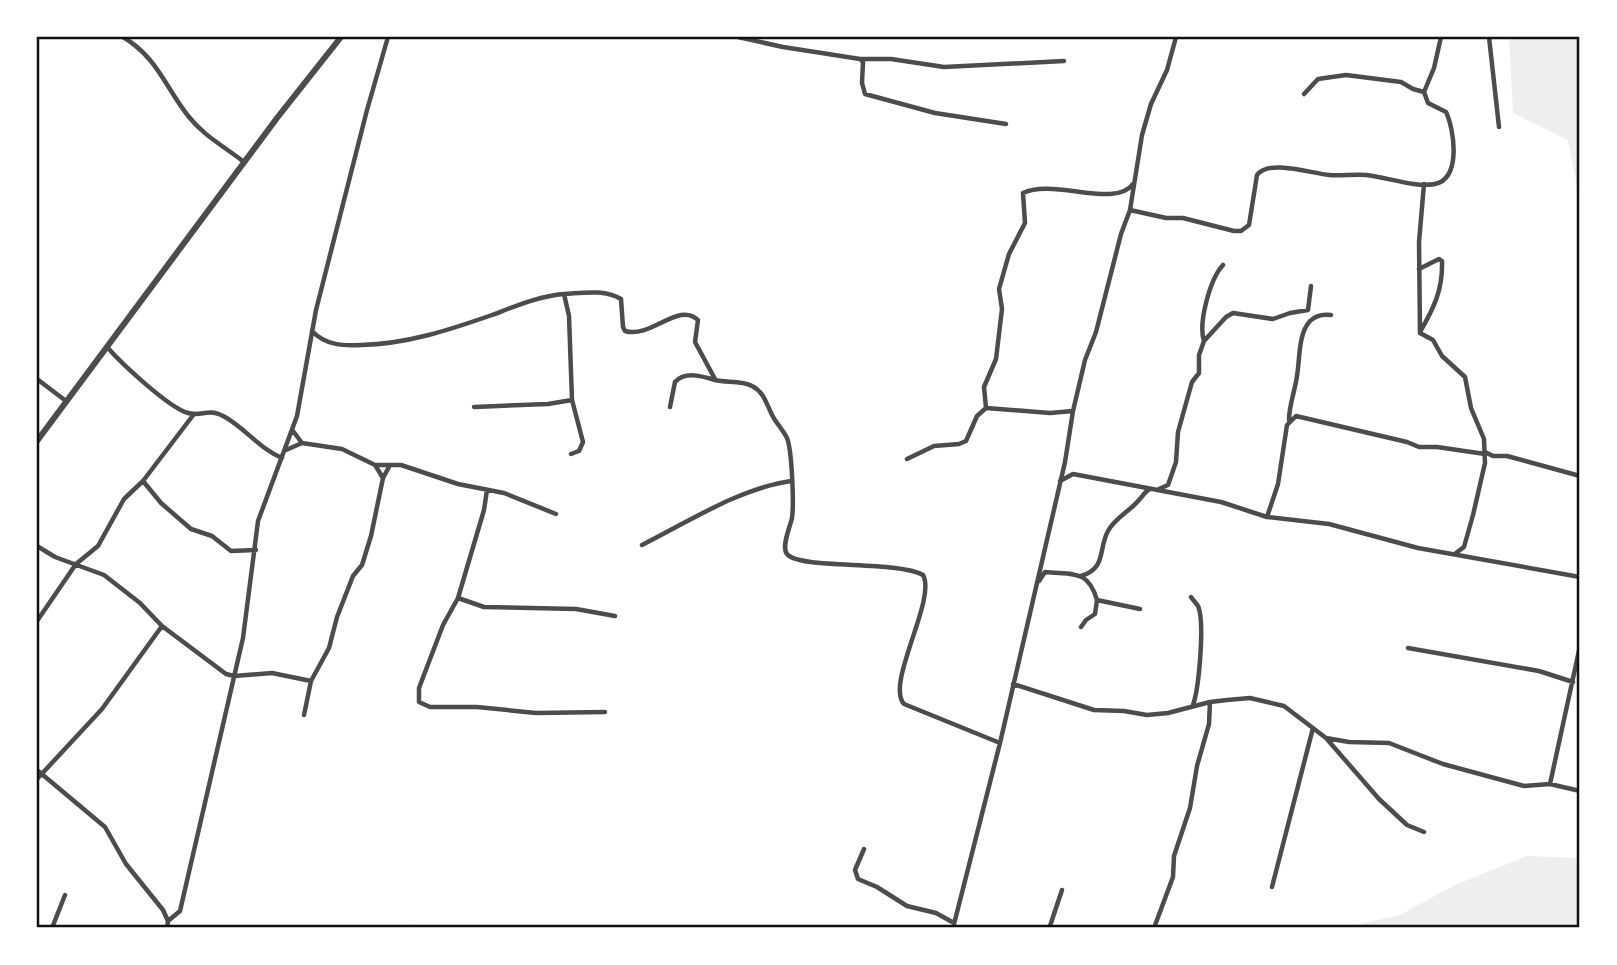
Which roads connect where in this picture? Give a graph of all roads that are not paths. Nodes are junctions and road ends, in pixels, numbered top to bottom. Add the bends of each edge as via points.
1 (122, 37) edge
2 (341, 37) edge
3 (388, 37) edge
4 (738, 37) edge
5 (1176, 37) edge
6 (1433, 37) edge
7 (1441, 37) edge
8 (1489, 37) edge
9 (1439, 45) junction
10 (860, 59) junction
11 (1064, 61) dead end
12 (1424, 92) junction
13 (1304, 94) dead end
14 (1006, 124) dead end
15 (1499, 127) dead end
16 (245, 163) junction
17 (1134, 183) junction
18 (1424, 184) junction
19 (1130, 210) junction
20 (1223, 265) dead end
21 (1419, 269) junction
22 (1311, 286) dead end
23 (564, 294) junction
24 (1308, 310) junction
25 (1331, 315) dead end
26 (1308, 323) junction
27 (311, 331) junction
28 (1420, 332) junction
29 (320, 340) junction
30 (1204, 341) junction
31 (308, 345) junction
32 (107, 347) junction
33 (37, 379) edge
34 (715, 380) junction
35 (572, 400) junction
36 (67, 402) junction
37 (474, 407) dead end
38 (670, 407) dead end
39 (986, 408) junction
40 (1073, 411) junction
41 (194, 414) junction
42 (1289, 421) junction
43 (293, 431) junction
44 (37, 440) edge
45 (302, 443) junction
46 (286, 450) junction
47 (1485, 453) junction
48 (572, 454) dead end
49 (1493, 456) junction
50 (282, 458) junction
51 (907, 458) dead end
52 (1065, 462) junction
53 (1485, 463) junction
54 (374, 465) junction
55 (390, 465) junction
56 (1073, 474) junction
57 (1580, 476) edge
58 (383, 478) junction
59 (143, 481) junction
60 (791, 481) junction
61 (1060, 481) junction
62 (1148, 489) junction
63 (487, 490) junction
64 (556, 514) dead end
65 (1267, 517) junction
66 (642, 545) dead end
67 (37, 546) edge
68 (256, 550) junction
69 (1456, 553) junction
70 (76, 564) junction
71 (1081, 576) junction
72 (1580, 577) edge
73 (1035, 592) junction
74 (1191, 597) dead end
75 (458, 598) junction
76 (1097, 600) junction
77 (1140, 610) dead end
78 (615, 616) dead end
79 (37, 621) edge
80 (162, 626) junction
81 (1081, 627) dead end
82 (1580, 646) edge
83 (1408, 648) dead end
84 (234, 676) junction
85 (311, 681) junction
86 (1573, 682) junction
87 (1013, 684) junction
88 (1210, 702) junction
89 (1193, 706) junction
90 (605, 712) dead end
91 (304, 715) dead end
92 (1313, 728) junction
93 (1326, 738) junction
94 (1000, 743) junction
95 (39, 772) edge
96 (37, 779) edge
97 (1550, 784) junction
98 (1580, 791) edge
99 (1424, 832) dead end
100 (864, 849) dead end
101 (1272, 887) dead end
102 (1062, 890) dead end
103 (65, 895) dead end
104 (163, 910) junction
105 (180, 911) junction
106 (168, 922) junction
107 (954, 926) edge
108 (52, 928) edge
109 (167, 928) edge
110 (1047, 928) edge
111 (1154, 928) edge

1 - 16 street via 149,57 202,131
2 - 16 street
3 - 27 street
4 - 10 street
5 - 17 street via 1142,135
6 - 9 street
7 - 9 street
8 - 15 street
9 - 12 street
10 - 11 street via 944,67
10 - 14 street via 866,94 935,113
12 - 13 street via 1401,82 1346,75 1318,79
12 - 18 street via 1429,103 1446,112 1454,153 1444,180
16 - 32 street
17 - 19 street
17 - 39 street via 1124,192 1059,188 1023,193 1025,223 1009,254 999,289 1002,309 996,359 984,387
18 - 19 street via 1270,167 1257,175 1249,225 1241,231
18 - 21 street
19 - 40 street
20 - 30 street via 1204,312
21 - 28 street
21 - 28 street via 1442,261 1440,291
22 - 24 street
23 - 29 street via 410,340 349,346
23 - 34 street via 591,292 621,299 625,331 630,333 653,328 676,315 694,316 698,320 695,342
23 - 35 street
24 - 26 street
24 - 30 street via 1273,319 1233,313
25 - 26 street via 1320,315
26 - 42 street
27 - 29 street
27 - 31 street
28 - 47 street via 1433,340 1442,356 1465,377
29 - 31 street
30 - 62 street via 1199,373 1192,382 1178,432 1173,475 1161,489
31 - 43 street
32 - 36 street
32 - 41 street via 179,409
33 - 36 street
34 - 38 street via 688,375 678,378
34 - 60 street via 749,384 763,395 787,437
35 - 37 street
35 - 48 street via 583,442
36 - 44 street
39 - 40 street
39 - 51 street via 977,416 966,441 933,446
40 - 52 street
41 - 50 street via 216,412
41 - 59 street
42 - 47 street via 1301,416 1419,447
42 - 65 street
43 - 45 street
43 - 46 street
45 - 46 street
45 - 54 street via 342,449
46 - 50 street
47 - 49 street
47 - 53 street
49 - 53 street
49 - 57 street
50 - 68 street via 258,521
52 - 56 street
52 - 61 street
53 - 69 street via 1466,541
54 - 55 street
54 - 58 street
55 - 58 street
55 - 63 street
56 - 61 street
56 - 62 street
58 - 85 street via 362,565 353,576 329,648
59 - 68 street via 191,529 212,536 231,551
59 - 70 street via 124,499 98,546
60 - 66 street via 771,483 740,496
60 - 94 street via 786,554 822,563 917,571 926,580 898,687 900,699
61 - 73 street
62 - 65 street via 1221,502
62 - 71 street via 1107,532 1099,564
63 - 64 street
63 - 75 street
65 - 69 street via 1329,524 1418,548
67 - 70 street
68 - 84 street
69 - 72 street
70 - 79 street
70 - 80 street via 104,575
71 - 73 street via 1045,572
71 - 76 street via 1093,585
73 - 87 street
74 - 89 street via 1201,620 1200,677
75 - 78 street via 484,607 576,609
75 - 90 street via 428,663 419,702 430,707 536,713
76 - 77 street
76 - 81 street via 1095,614
80 - 84 street via 220,671
80 - 95 street via 102,709
82 - 86 street
83 - 86 street via 1539,671
84 - 85 street via 272,673
84 - 105 street
85 - 91 street
86 - 97 street
87 - 89 street via 1094,709 1147,715
87 - 94 street
88 - 89 street
88 - 92 street via 1250,698 1271,702
88 - 111 street via 1209,724 1174,856 1173,877
92 - 93 street
92 - 101 street
93 - 97 street via 1389,743 1443,764 1524,786
93 - 99 street via 1388,808 1406,825
94 - 107 street
95 - 96 street
95 - 104 street via 105,827 126,864
97 - 98 street
100 - 107 street via 855,870 858,879 907,906 936,913
102 - 110 street
103 - 108 street
104 - 105 street
104 - 106 street
105 - 106 street
106 - 109 street

